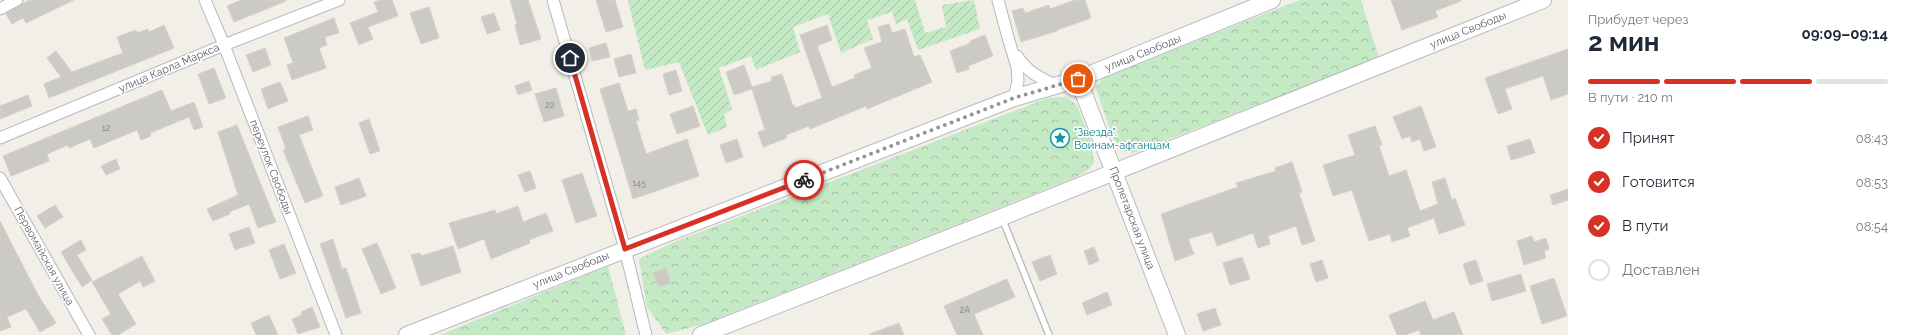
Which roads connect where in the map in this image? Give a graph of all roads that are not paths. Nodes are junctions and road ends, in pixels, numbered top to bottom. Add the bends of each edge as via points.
1 (17, 0) edge
2 (205, 0) edge
3 (340, 0) edge
4 (553, 0) edge
5 (998, 0) edge
6 (1272, 0) edge
7 (1543, 0) edge
8 (0, 10) edge
9 (1008, 41) junction
10 (224, 45) junction
11 (1078, 79) junction
12 (1057, 86) junction
13 (1014, 98) junction
14 (0, 138) edge
15 (1113, 172) junction
16 (0, 178) edge
17 (1002, 217) junction
18 (625, 249) junction
19 (89, 335) edge
20 (336, 335) edge
21 (408, 335) edge
22 (646, 335) edge
23 (701, 335) edge
24 (1049, 335) edge
25 (1177, 335) edge

1 - 8 street
2 - 10 street, переулок Свободы
3 - 10 street, улица Карла Маркса
4 - 18 street
5 - 9 street
6 - 11 main road, улица Свободы
7 - 15 main road, улица Свободы
9 - 12 street via 1023,66 1034,75
9 - 13 street via 1017,67 1018,81
10 - 14 street, улица Карла Маркса
10 - 20 street, переулок Свободы
11 - 12 main road, улица Свободы
11 - 15 main road, Пролетарская улица
12 - 13 main road, улица Свободы
13 - 18 main road, улица Свободы
15 - 17 main road, улица Свободы
15 - 25 main road, Пролетарская улица
16 - 19 street, Первомайская улица
17 - 23 main road, улица Свободы
17 - 24 lane
18 - 21 main road, улица Свободы
18 - 22 street

